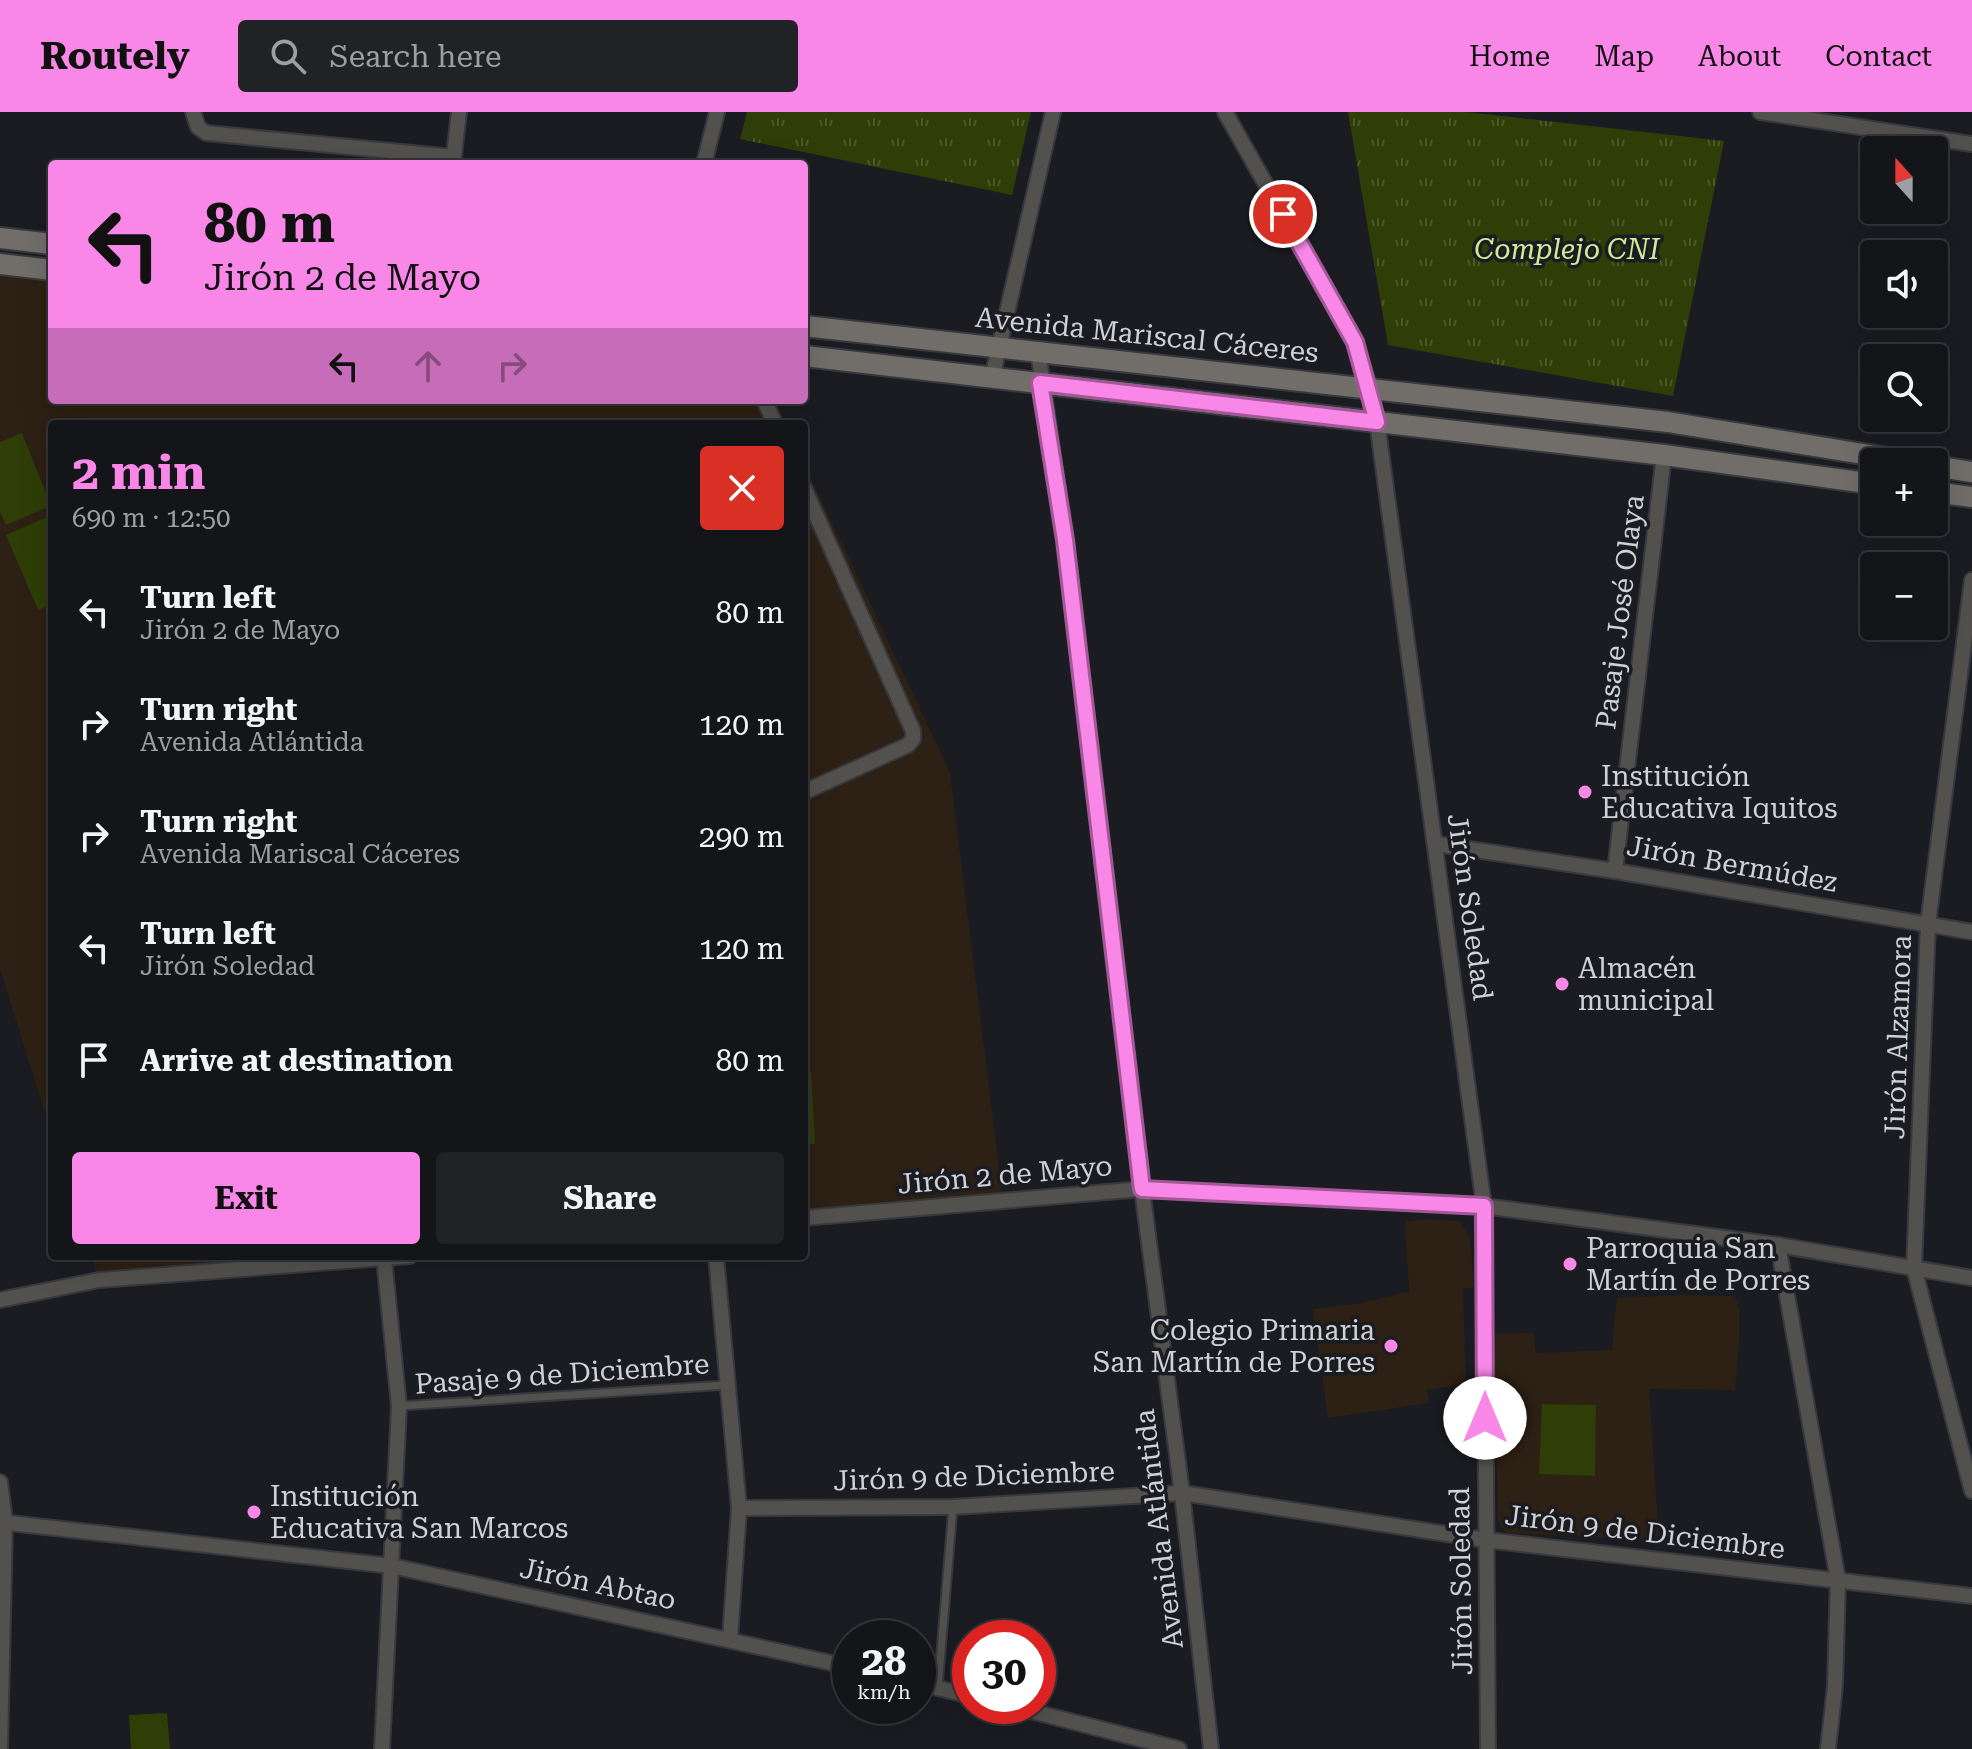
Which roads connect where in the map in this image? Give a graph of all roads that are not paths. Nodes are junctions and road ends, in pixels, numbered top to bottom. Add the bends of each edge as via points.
1 (193, 112) edge
2 (459, 112) edge
3 (717, 112) edge
4 (1053, 112) edge
5 (1225, 112) edge
6 (1760, 112) edge
7 (1972, 144) edge
8 (444, 160) edge
9 (453, 160) edge
10 (705, 160) edge
11 (0, 238) edge
12 (48, 244) edge
13 (0, 264) edge
14 (48, 270) edge
15 (808, 326) edge
16 (997, 347) junction
17 (1038, 351) junction
18 (808, 356) edge
19 (992, 378) junction
20 (1040, 383) junction
21 (1368, 388) junction
22 (1377, 422) junction
23 (1860, 453) edge
24 (1664, 455) junction
25 (1948, 468) edge
26 (1972, 472) edge
27 (1860, 482) edge
28 (1948, 494) edge
29 (808, 497) edge
30 (1972, 497) edge
31 (1972, 580) edge
32 (808, 790) edge
33 (1436, 844) junction
34 (1615, 871) junction
35 (1928, 924) junction
36 (1972, 932) edge
37 (1142, 1189) junction
38 (1484, 1206) junction
39 (808, 1218) edge
40 (1778, 1245) junction
41 (370, 1260) edge
42 (384, 1260) edge
43 (716, 1260) edge
44 (1914, 1268) junction
45 (1972, 1278) edge
46 (0, 1300) edge
47 (727, 1385) junction
48 (399, 1406) junction
49 (0, 1482) edge
50 (1972, 1491) edge
51 (1182, 1493) junction
52 (953, 1507) junction
53 (739, 1508) junction
54 (2, 1522) edge
55 (1486, 1540) junction
56 (392, 1566) junction
57 (1838, 1580) junction
58 (1972, 1596) edge
59 (730, 1639) junction
60 (832, 1663) edge
61 (938, 1687) joint
62 (952, 1691) edge
63 (1056, 1718) edge
64 (0, 1749) edge
65 (382, 1749) edge
66 (1179, 1749) edge
67 (1211, 1749) edge
68 (1488, 1749) edge
69 (1828, 1749) edge

1 - 8 street via 206,133
2 - 9 street
3 - 10 street
4 - 16 street
5 - 21 street, Jirón Soledad via 1355,342
6 - 7 street
11 - 12 main road
13 - 14 main road
15 - 16 main road, Avenida Mariscal Cáceres
16 - 17 main road, Avenida Mariscal Cáceres
16 - 19 street
17 - 20 street, Avenida Atlántida
17 - 21 main road, Avenida Mariscal Cáceres
18 - 19 main road, Avenida Mariscal Cáceres
19 - 20 main road, Avenida Mariscal Cáceres
20 - 22 main road, Avenida Mariscal Cáceres
20 - 37 street, Avenida Atlántida via 1065,540
21 - 22 street, Jirón Soledad
21 - 23 main road, Avenida Mariscal Cáceres via 1668,422
22 - 24 main road, Avenida Mariscal Cáceres
22 - 33 street, Jirón Soledad
24 - 27 main road, Avenida Mariscal Cáceres
24 - 34 street, Pasaje José Olaya
25 - 26 main road
28 - 30 main road
29 - 32 street via 913,731 908,745
31 - 35 street, Jirón Alzamora
33 - 34 street, Jirón Bermúdez
33 - 38 street, Jirón Soledad
34 - 35 street, Jirón Bermúdez
35 - 36 street, Jirón Bermúdez
35 - 44 street, Jirón Alzamora
37 - 38 street, Jirón 2 de Mayo
37 - 39 street, Jirón 2 de Mayo
37 - 51 street, Avenida Atlántida
38 - 40 street, Jirón 2 de Mayo
38 - 55 street, Jirón Soledad
40 - 44 street, Jirón 2 de Mayo
40 - 57 street
41 - 46 street via 99,1280
42 - 48 street
43 - 47 street
44 - 45 street, Jirón 2 de Mayo
44 - 50 street, Jirón Alzamora
47 - 48 lane, Pasaje 9 de Diciembre
47 - 53 street
48 - 56 street
49 - 54 street
51 - 52 street, Jirón 9 de Diciembre
51 - 55 street, Jirón 9 de Diciembre
51 - 67 street, Avenida Atlántida
52 - 53 street, Jirón 9 de Diciembre
52 - 61 lane
53 - 59 street
54 - 56 street, Jirón Abtao
54 - 64 street
55 - 57 street, Jirón 9 de Diciembre
55 - 68 street, Jirón Soledad
56 - 59 street, Jirón Abtao
56 - 65 street
57 - 58 street, Jirón 9 de Diciembre
57 - 69 street
59 - 60 street, Jirón Abtao
61 - 62 street
63 - 66 street

